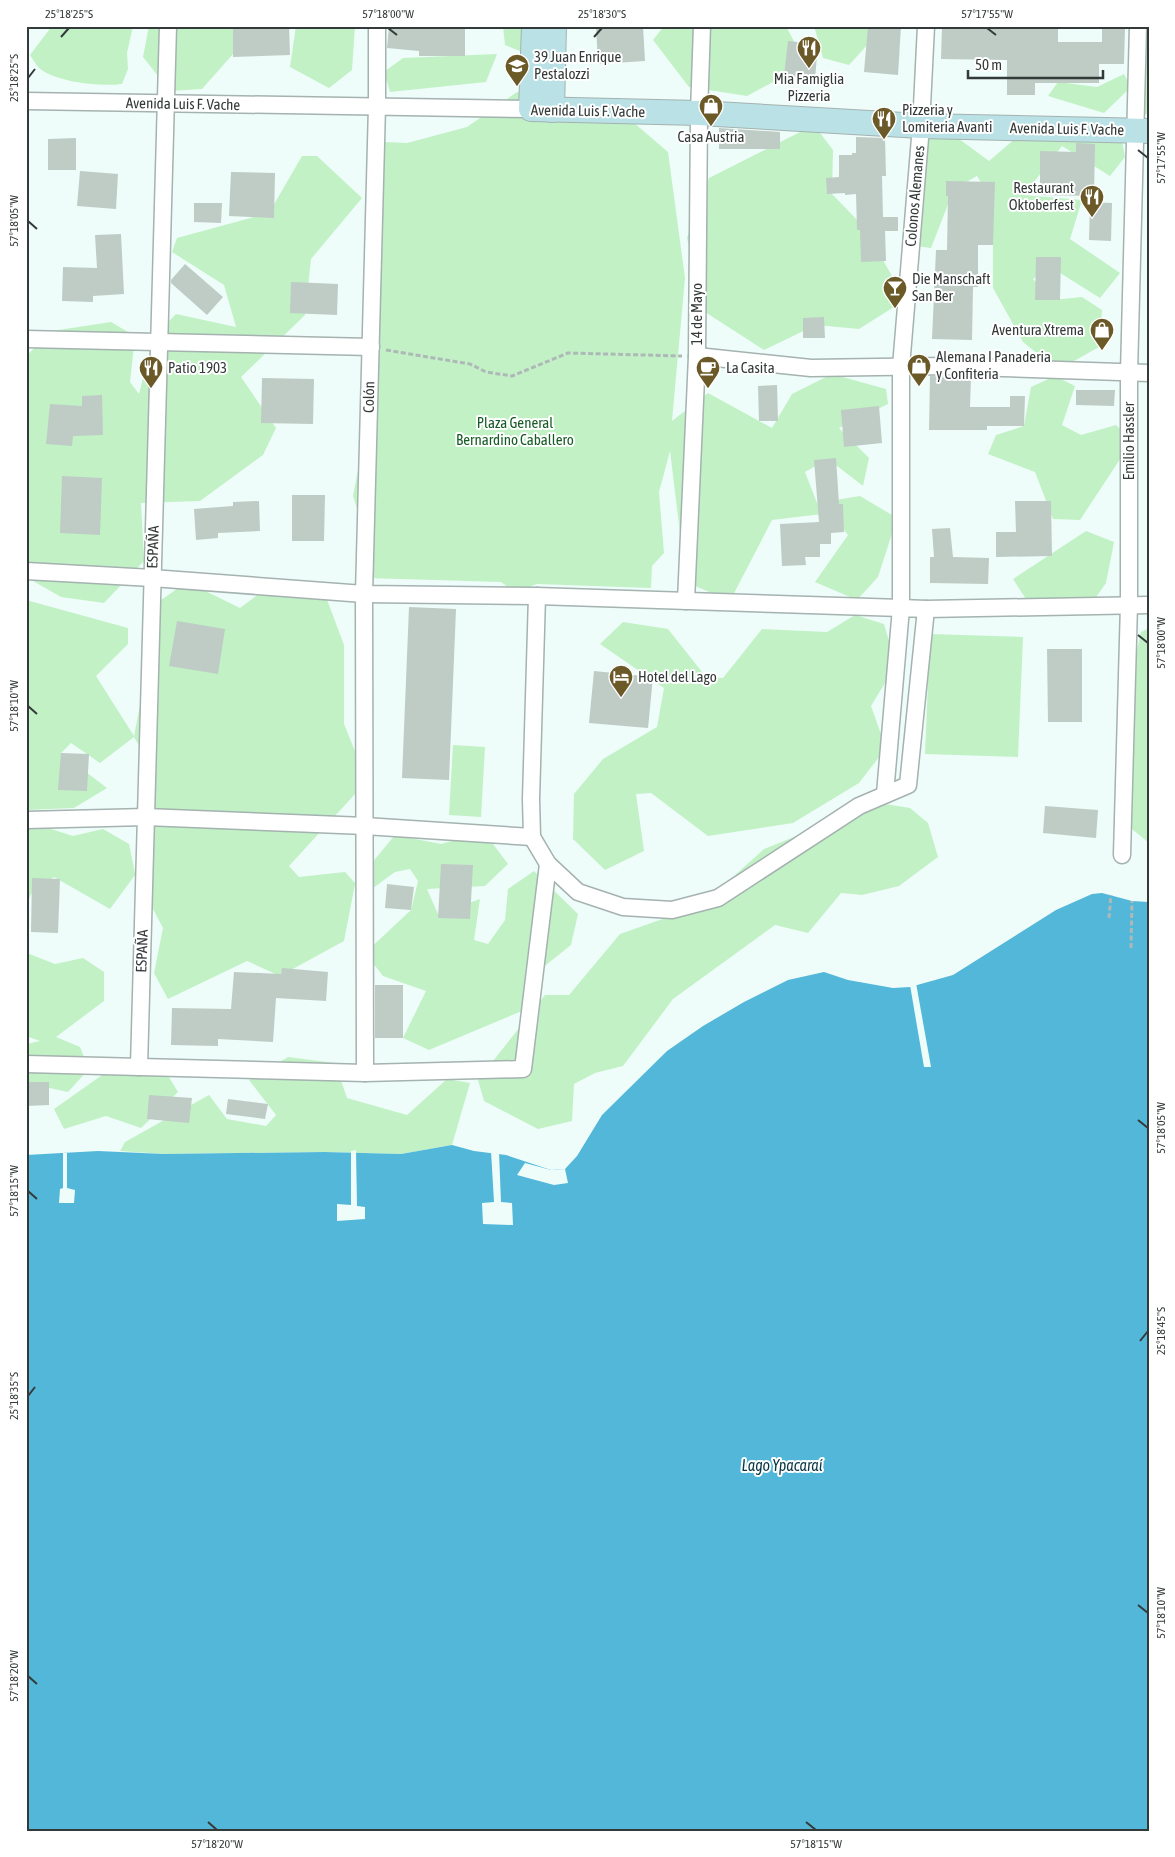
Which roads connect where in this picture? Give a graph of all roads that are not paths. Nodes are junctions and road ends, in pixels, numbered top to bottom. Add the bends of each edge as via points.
1 (168, 26) edge
2 (377, 26) edge
3 (534, 26) edge
4 (554, 26) edge
5 (702, 26) edge
6 (926, 26) edge
7 (1138, 26) edge
8 (26, 101) edge
9 (165, 104) junction
10 (377, 106) junction
11 (541, 110) junction
12 (699, 113) junction
13 (921, 126) junction
14 (1143, 130) edge
15 (26, 339) edge
16 (159, 342) junction
17 (371, 347) junction
18 (697, 356) junction
19 (901, 366) junction
20 (1129, 373) junction
21 (1149, 373) edge
22 (26, 571) edge
23 (152, 578) junction
24 (364, 594) junction
25 (537, 596) junction
26 (686, 602) junction
27 (1129, 604) junction
28 (1149, 605) edge
29 (902, 608) junction
30 (926, 609) junction
31 (884, 794) junction
32 (146, 817) junction
33 (26, 820) edge
34 (365, 826) junction
35 (532, 837) junction
36 (1122, 855) dead end
37 (548, 864) junction
38 (26, 1064) edge
39 (139, 1067) junction
40 (365, 1073) junction

1 - 9 street, ESPAÑA
2 - 10 street, Colón
3 - 11 street
4 - 11 street
5 - 12 street, 14 de Mayo
6 - 13 street, Colonos Alemanes
7 - 14 street, Emilio Hassler
8 - 9 street, Avenida Luis F. Vache
9 - 10 street, Avenida Luis F. Vache
9 - 16 street, ESPAÑA
10 - 11 street, Avenida Luis F. Vache
10 - 17 street, Colón
11 - 12 street, Avenida Luis F. Vache
12 - 13 street, Avenida Luis F. Vache
12 - 18 street, 14 de Mayo
13 - 14 street, Avenida Luis F. Vache
13 - 19 street, Colonos Alemanes
14 - 20 street, Emilio Hassler
15 - 16 street
16 - 17 street
16 - 23 street, ESPAÑA
17 - 24 street, Colón
18 - 19 street via 811,368
18 - 26 street, 14 de Mayo
19 - 20 street
19 - 29 street, Colonos Alemanes
20 - 21 street
20 - 27 street, Emilio Hassler
22 - 23 street
23 - 24 street
23 - 32 street, ESPAÑA
24 - 25 street
24 - 34 street, Colón
25 - 26 street
25 - 35 street
26 - 29 street
27 - 28 street
27 - 30 street
27 - 36 street, Emilio Hassler
29 - 30 street
29 - 31 street, Colonos Alemanes
30 - 31 street via 908,785
31 - 37 street via 859,806 718,898 672,910 623,907 578,892
32 - 33 street
32 - 34 street
32 - 39 street, ESPAÑA
34 - 35 street
34 - 40 street, Colón
35 - 37 street
37 - 40 street via 523,1069
38 - 39 street
39 - 40 street

